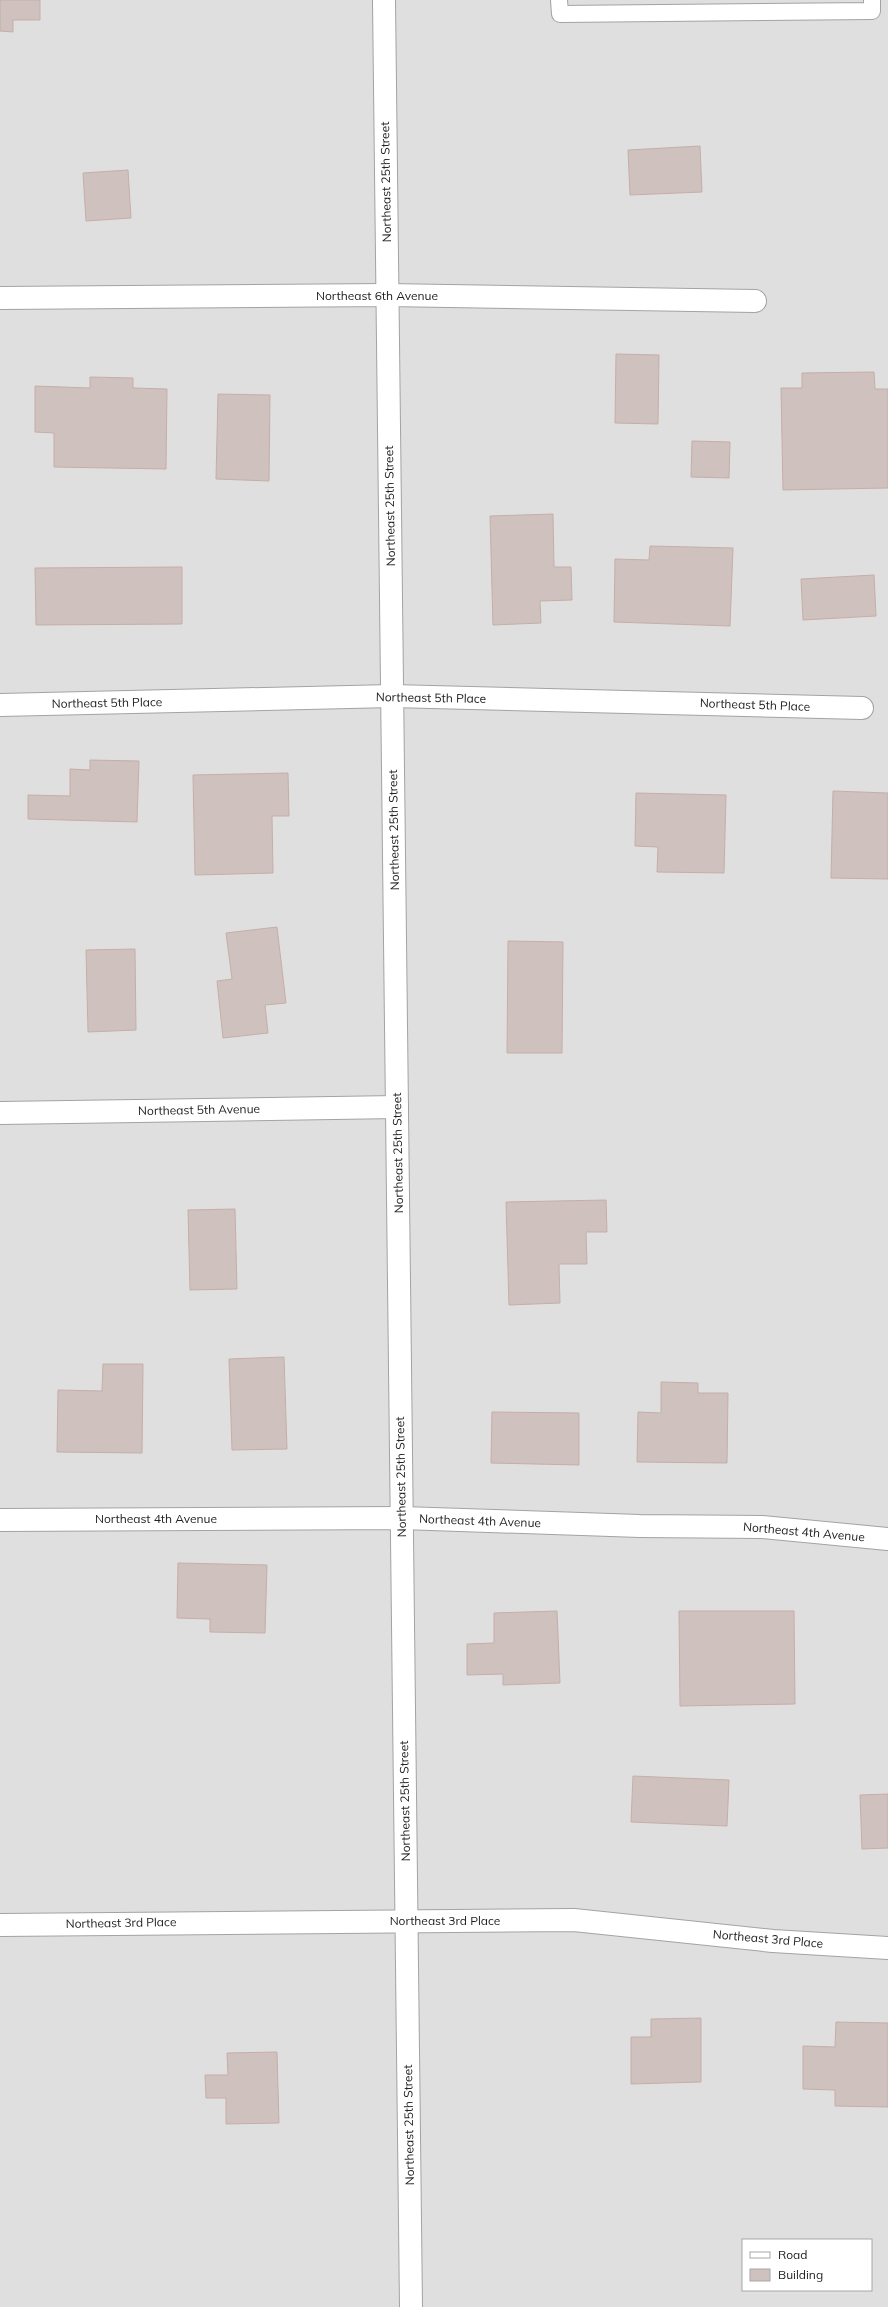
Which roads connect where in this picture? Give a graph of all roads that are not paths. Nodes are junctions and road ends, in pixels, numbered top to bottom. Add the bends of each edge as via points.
1 (384, 0) edge
2 (559, 0) edge
3 (872, 0) edge
4 (387, 295) junction
5 (0, 298) edge
6 (755, 301) dead end
7 (392, 696) junction
8 (0, 705) edge
9 (862, 708) dead end
10 (397, 1107) junction
11 (0, 1113) edge
12 (402, 1518) junction
13 (0, 1520) edge
14 (888, 1539) edge
15 (406, 1921) junction
16 (0, 1925) edge
17 (888, 1948) edge
18 (411, 2307) edge

1 - 4 street, Northeast 25th Street
2 - 3 lane via 560,14 872,11
4 - 5 street, Northeast 6th Avenue
4 - 6 street, Northeast 6th Avenue
4 - 7 street, Northeast 25th Street
7 - 8 street, Northeast 5th Place
7 - 9 street, Northeast 5th Place
7 - 10 street, Northeast 25th Street
10 - 11 street, Northeast 5th Avenue
10 - 12 street, Northeast 25th Street
12 - 13 street, Northeast 4th Avenue
12 - 14 street, Northeast 4th Avenue via 762,1527
12 - 15 street, Northeast 25th Street
15 - 16 street, Northeast 3rd Place
15 - 17 street, Northeast 3rd Place via 574,1920 773,1941
15 - 18 street, Northeast 25th Street

